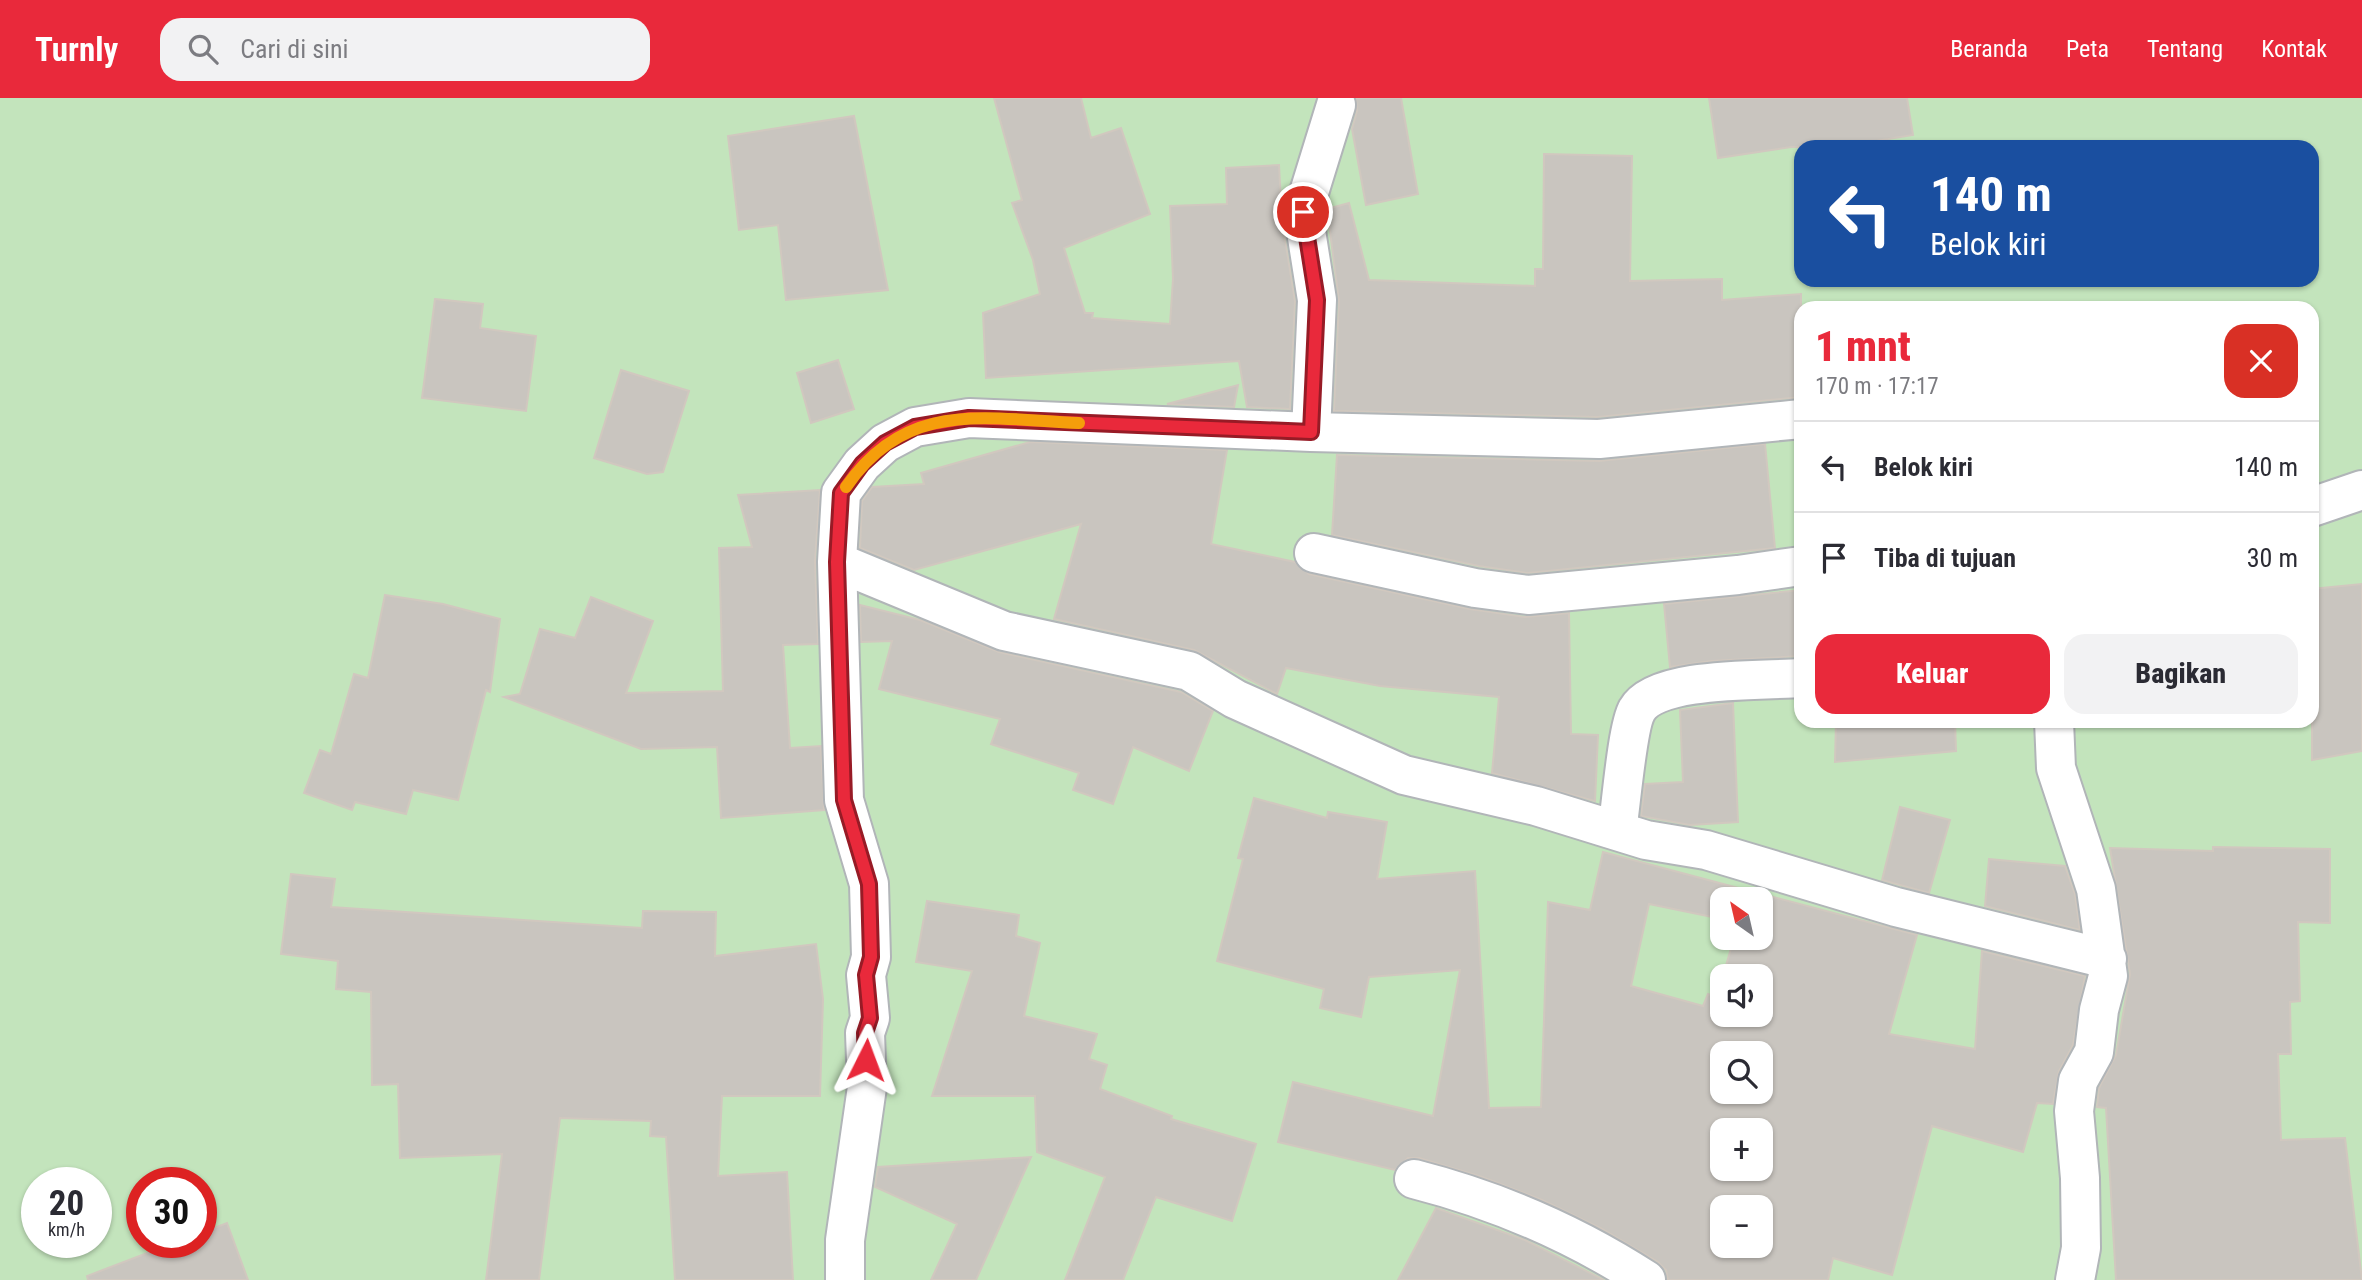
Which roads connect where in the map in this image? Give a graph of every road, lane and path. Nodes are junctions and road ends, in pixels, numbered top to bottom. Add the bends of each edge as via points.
1 (1336, 105) dead end
2 (1794, 420) edge
3 (1311, 432) junction
4 (2362, 490) edge
5 (2319, 505) edge
6 (1314, 552) dead end
7 (837, 562) junction
8 (1794, 567) edge
9 (1794, 679) edge
10 (2054, 728) edge
11 (1617, 831) junction
12 (2107, 959) junction
13 (1413, 1179) dead end
14 (845, 1280) edge
15 (1646, 1280) edge
16 (2075, 1280) edge

1 - 3 street via 1303,212 1317,300
2 - 3 street via 1599,439
3 - 7 street via 969,418 915,427 885,443 841,493
4 - 5 street
6 - 8 street via 1475,588 1528,595
7 - 11 street via 1004,631 1189,671 1235,699 1404,775 1536,806
7 - 14 street via 844,800 869,884 871,957 866,975 870,1018 865,1033 867,1087 845,1240
9 - 11 street via 1670,688 1643,702 1633,719
10 - 12 street via 2056,768 2096,889
11 - 12 street via 1706,850 1896,907
12 - 16 street via 2094,1052 2078,1081 2074,1111 2081,1248
13 - 15 street via 1512,1210 1605,1254

